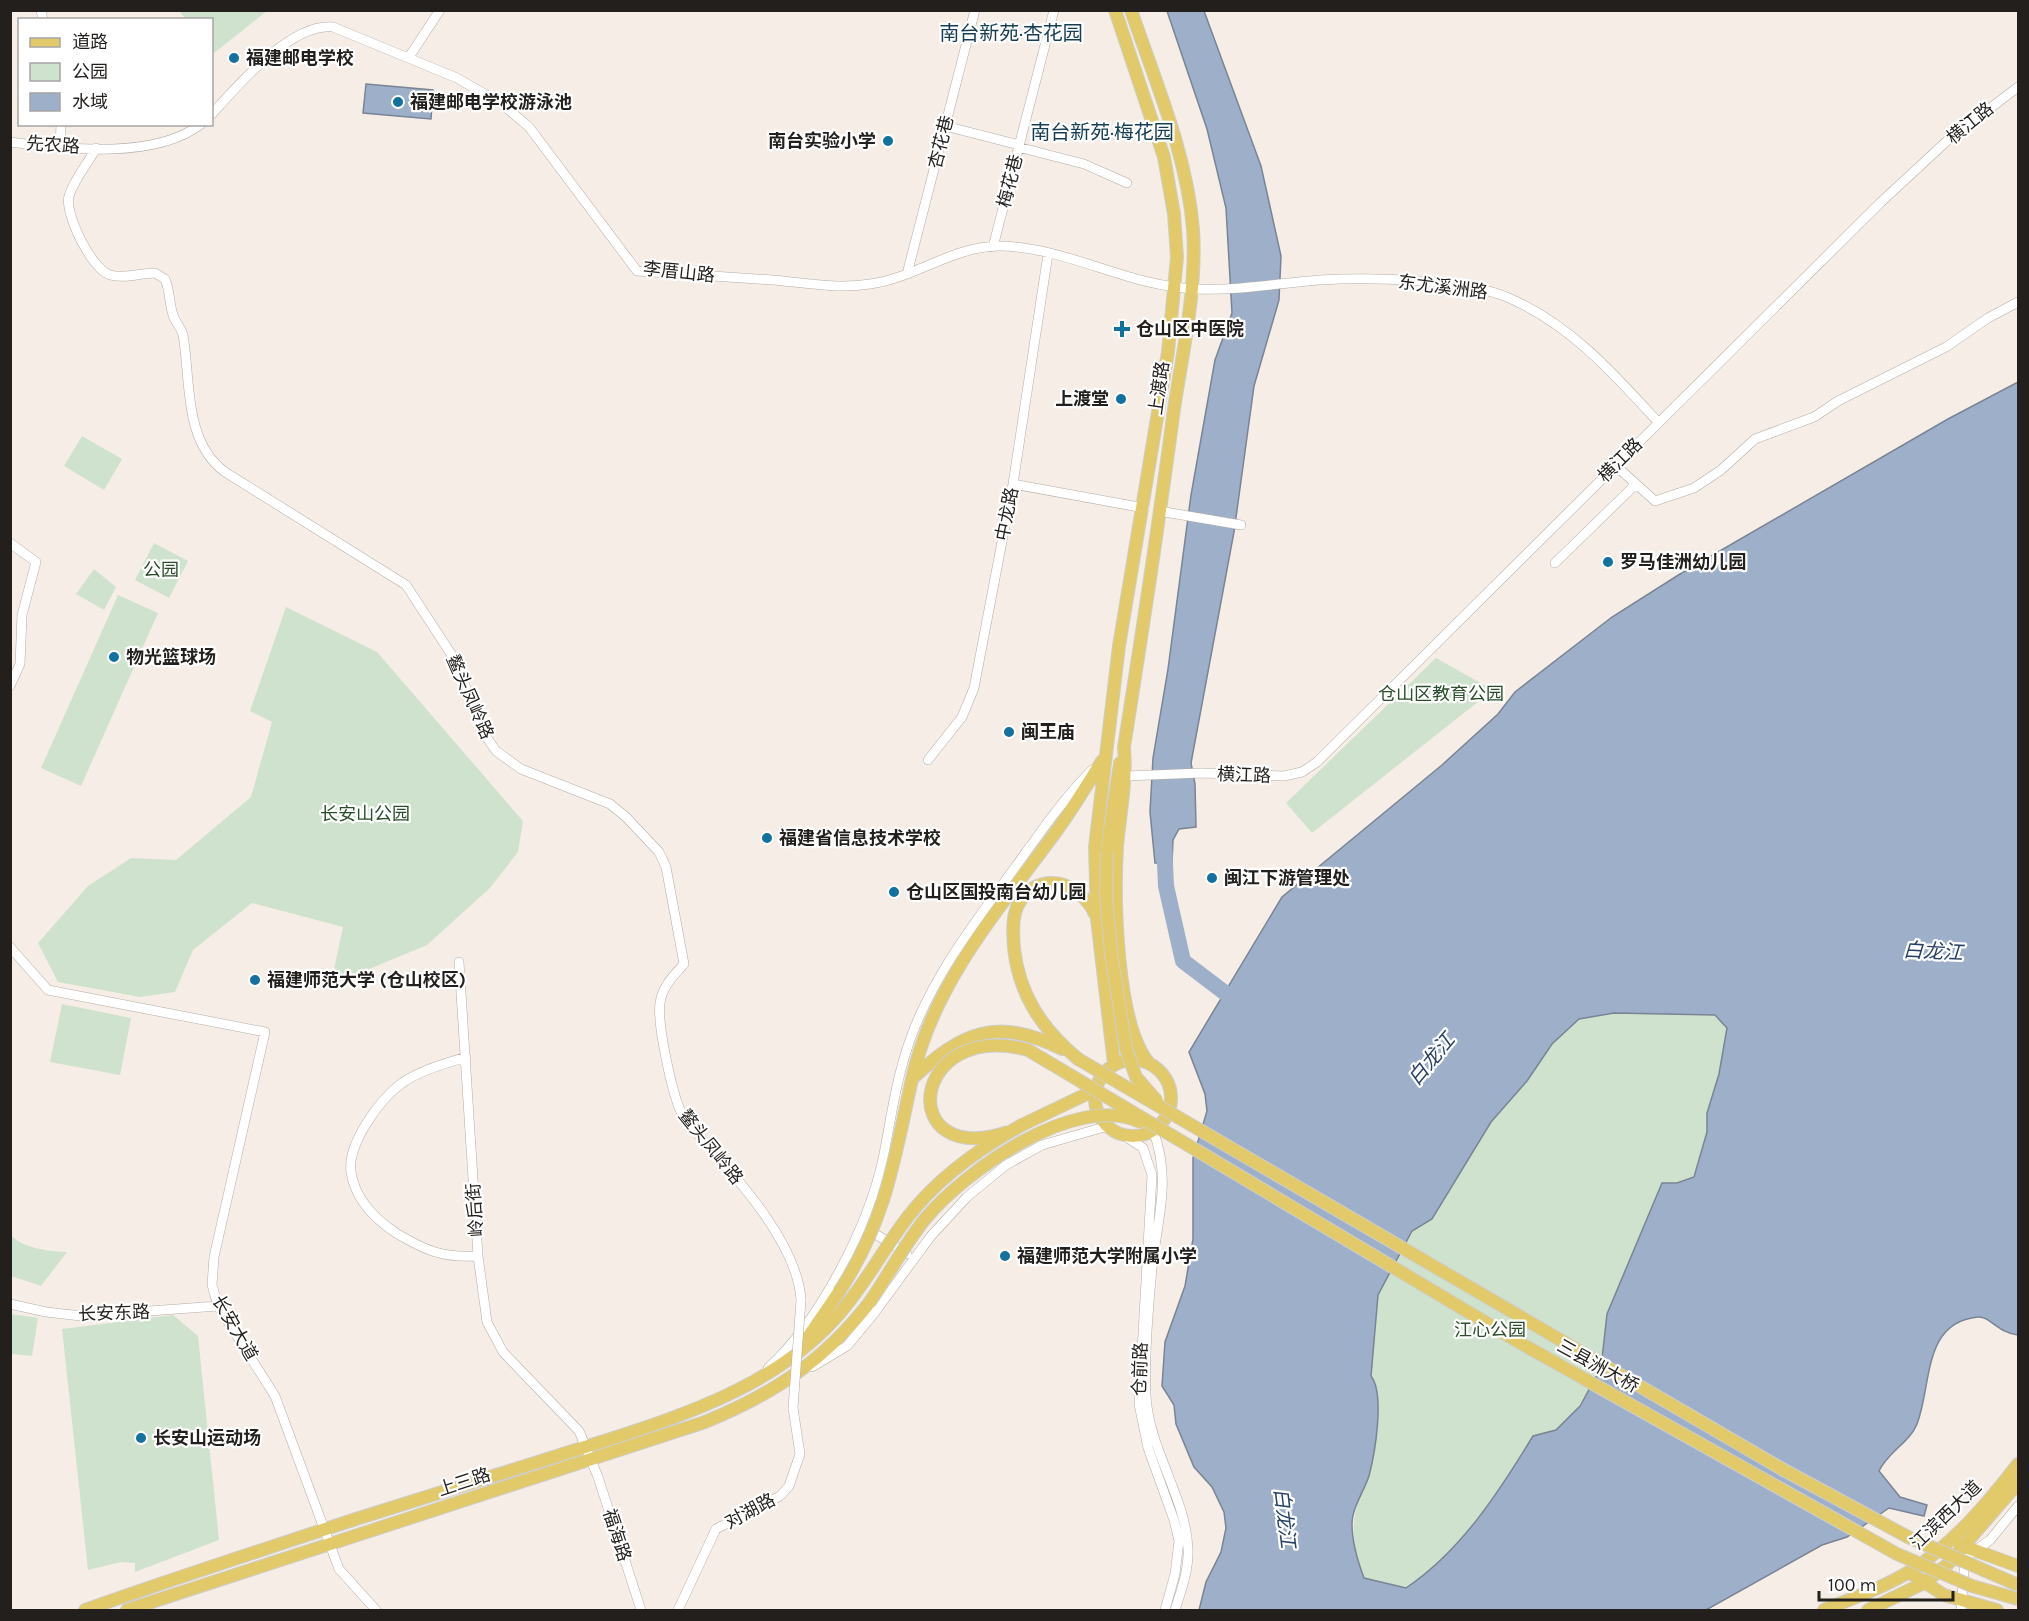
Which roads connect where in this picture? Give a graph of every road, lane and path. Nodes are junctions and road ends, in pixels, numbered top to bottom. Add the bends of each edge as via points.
1 (440, 10) edge
2 (975, 10) edge
3 (1053, 10) edge
4 (1115, 10) edge
5 (1131, 10) edge
6 (409, 57) junction
7 (2019, 87) edge
8 (213, 113) edge
9 (61, 126) edge
10 (198, 126) edge
11 (945, 126) junction
12 (10, 142) edge
13 (1019, 146) junction
14 (60, 148) junction
15 (96, 148) junction
16 (1127, 183) dead end
17 (993, 247) junction
18 (1048, 254) junction
19 (907, 274) junction
20 (1175, 288) junction
21 (1191, 289) junction
22 (1217, 290) joint
23 (2019, 302) edge
24 (1658, 422) junction
25 (1615, 465) junction
26 (1013, 484) junction
27 (1636, 484) junction
28 (1144, 508) junction
29 (1159, 512) junction
30 (1241, 525) dead end
31 (10, 543) edge
32 (1556, 563) dead end
33 (10, 686) edge
34 (1124, 747) junction
35 (1104, 757) junction
36 (928, 760) dead end
37 (1132, 775) junction
38 (1097, 919) junction
39 (10, 947) edge
40 (459, 962) dead end
41 (466, 1057) junction
42 (1078, 1059) junction
43 (1148, 1062) junction
44 (1114, 1064) junction
45 (912, 1079) junction
46 (1095, 1096) junction
47 (1182, 1120) junction
48 (1108, 1126) junction
49 (1023, 1127) junction
50 (1153, 1130) junction
51 (1008, 1132) junction
52 (1122, 1134) junction
53 (1173, 1137) junction
54 (861, 1225) junction
55 (478, 1256) junction
56 (914, 1258) junction
57 (861, 1299) junction
58 (801, 1300) joint
59 (10, 1304) edge
60 (218, 1306) junction
61 (800, 1349) junction
62 (752, 1382) junction
63 (783, 1383) junction
64 (586, 1446) junction
65 (592, 1459) junction
66 (2019, 1464) edge
67 (2019, 1483) edge
68 (2019, 1506) edge
69 (325, 1529) junction
70 (1948, 1540) junction
71 (331, 1542) junction
72 (1969, 1552) junction
73 (2019, 1566) edge
74 (1909, 1572) junction
75 (1924, 1583) junction
76 (2019, 1585) edge
77 (2019, 1599) edge
78 (1961, 1606) edge
79 (678, 1610) edge
80 (85, 1611) edge
81 (127, 1611) edge
82 (376, 1611) edge
83 (641, 1611) edge
84 (1165, 1611) edge
85 (1174, 1611) edge
86 (1824, 1611) edge
87 (1868, 1611) edge
88 (1997, 1611) edge

1 - 6 street
2 - 11 street, 杏花巷
3 - 13 street, 梅花巷
4 - 20 main road, 上渡路 via 1167,168 1176,236
5 - 21 main road, 上渡路 via 1182,164 1193,229
6 - 8 street, 李厝山路 via 338,28 312,28 250,74
6 - 19 street, 李厝山路 via 473,86 522,120 637,271 844,286 877,283
7 - 24 street, 横江路 via 1948,140
9 - 14 street
10 - 15 street via 181,136 140,147
11 - 13 street
11 - 19 street, 杏花巷
12 - 14 street, 先农路
13 - 16 street via 1084,164
13 - 17 street, 梅花巷
14 - 15 street, 先农路
15 - 58 street, 鳌头凤岭路 via 71,192 69,212 82,243 103,272 125,277 155,273 165,279 173,315 183,334 192,412 213,461 406,585 455,660 483,732 496,751 521,769 609,804 663,857 684,964 666,986 660,1003 675,1101 685,1119 775,1231 797,1277
17 - 18 street, 李厝山路
17 - 19 street, 李厝山路 via 952,255
18 - 20 street, 李厝山路
18 - 26 street, 中龙路
20 - 21 street, 李厝山路
20 - 28 main road, 上渡路
21 - 22 street, 李厝山路
21 - 29 main road, 上渡路
22 - 24 street, 东尤溪洲路 via 1328,280 1418,282 1472,287 1507,297 1586,347
23 - 27 street via 1946,347 1814,417 1755,439 1694,488 1655,501
24 - 25 street, 横江路
25 - 27 street
25 - 37 street, 横江路 via 1317,762 1293,775
26 - 28 street
26 - 36 street, 中龙路 via 973,694 962,717
27 - 32 street
28 - 35 main road, 上渡路
29 - 30 street
29 - 34 main road, 上渡路
31 - 33 street via 36,562 22,615 21,664
34 - 37 main road, 上渡路
34 - 47 main road, bridge via 1107,851 1111,953 1126,1048 1136,1077
35 - 38 main road, 上渡路 via 1095,847
35 - 45 main road via 948,983 930,1018
35 - 54 street via 1064,799 944,967 924,1005 895,1086 882,1161
37 - 43 main road, 上渡路 via 1117,849 1122,987 1131,1033
38 - 42 main road via 1086,897 1054,883 1027,894 1014,920 1018,977 1029,1002 1047,1030
38 - 44 main road, 上渡路
39 - 60 street, 长安大道 via 48,990 265,1032 212,1266
40 - 41 street, 岭后街
41 - 55 street, 岭后街
41 - 55 street via 428,1069 402,1083 380,1104 359,1135 351,1171 361,1201 387,1227 418,1246 451,1257
42 - 45 main road via 1021,1034 981,1034 964,1038 940,1053
42 - 47 main road, bridge
43 - 44 main road via 1137,1059
43 - 50 main road via 1166,1077 1171,1095 1169,1112
44 - 46 main road via 1099,1080
45 - 61 main road, bridge via 892,1177 879,1218 860,1260
46 - 48 main road via 1100,1118
46 - 49 main road
47 - 76 main road, 三县洲大桥, bridge via 1782,1469 1908,1537
48 - 52 main road
48 - 56 street via 1042,1145 1006,1165 967,1197
49 - 51 main road, bridge
49 - 57 main road via 931,1200 901,1237
50 - 52 main road via 1140,1136
50 - 85 street, 仓前路 via 1164,1174 1152,1269 1146,1399 1154,1440 1187,1537 1187,1565
51 - 53 main road, bridge via 973,1140 959,1137 940,1124 929,1103 932,1081 938,1072 956,1057 984,1046 1028,1050
51 - 57 main road, bridge via 959,1166 915,1209
52 - 84 street, 仓前路 via 1143,1149 1152,1175 1139,1404 1148,1448 1179,1541
53 - 57 main road, bridge via 1134,1119 1104,1116 1060,1124 1024,1140 994,1157 956,1187
53 - 77 main road, 三县洲大桥, bridge via 1522,1344 1897,1554 1972,1586
54 - 56 street
54 - 62 street via 836,1276 805,1324 786,1351
55 - 64 street, 岭后街 via 492,1335 503,1352 575,1424
56 - 63 street via 847,1346
57 - 61 main road, 上三路
57 - 63 main road, 上三路 via 832,1347
58 - 79 street, 对湖路, bridge via 793,1408 800,1454 789,1486 780,1496 716,1529
59 - 60 street, 长安东路 via 62,1315 98,1316
60 - 69 street, 长安大道 via 275,1396
61 - 62 main road, 上三路
62 - 64 main road, 上三路 via 705,1405
63 - 65 main road, 上三路 via 705,1422
64 - 65 street, 福海路
64 - 69 main road, 上三路
65 - 71 main road, 上三路
65 - 83 street, 福海路
66 - 70 main road, 江滨西大道 via 1979,1512
67 - 72 main road, 江滨西大道
68 - 72 street via 1998,1533
69 - 71 street, 长安大道
69 - 80 main road, 上三路
70 - 72 main road
70 - 74 main road, 江滨西大道
71 - 81 main road, 上三路
71 - 82 street, 长安大道 via 342,1574
72 - 73 main road
72 - 75 main road, 江滨西大道
72 - 78 street
74 - 75 main road
74 - 86 main road, 江滨西大道
75 - 78 main road
75 - 87 main road, 江滨西大道
78 - 88 main road

